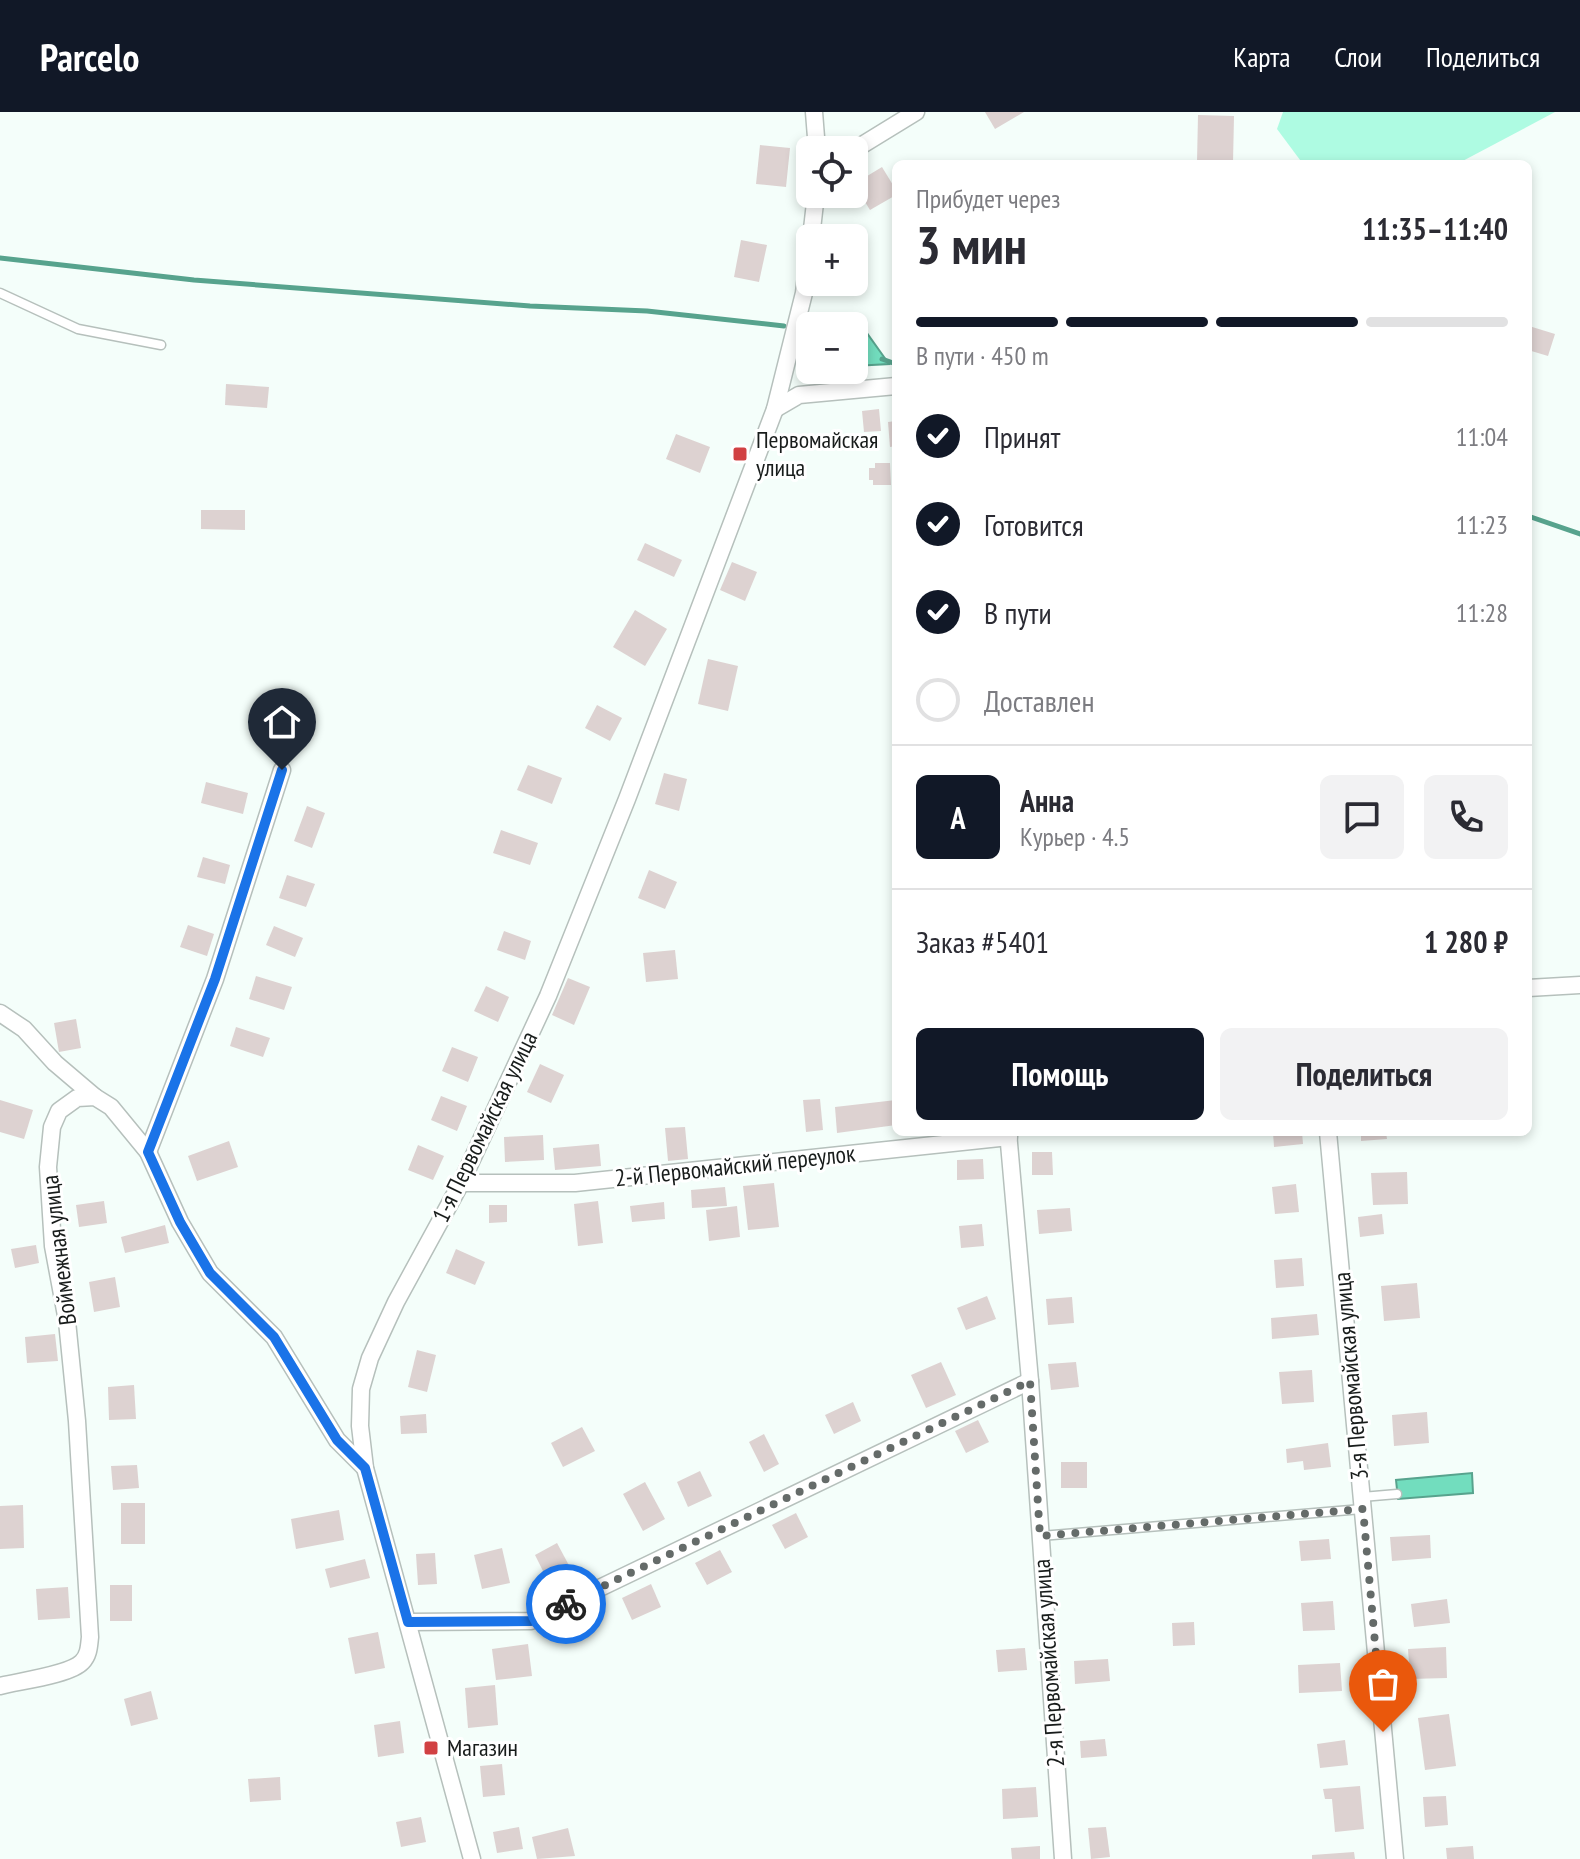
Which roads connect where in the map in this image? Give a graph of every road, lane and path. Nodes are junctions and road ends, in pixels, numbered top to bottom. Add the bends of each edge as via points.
1 (814, 112) edge
2 (916, 112) edge
3 (816, 136) edge
4 (868, 141) edge
5 (0, 293) edge
6 (803, 296) edge
7 (161, 345) dead end
8 (892, 386) edge
9 (775, 409) junction
10 (282, 770) dead end
11 (1580, 985) edge
12 (1532, 988) edge
13 (0, 1013) edge
14 (95, 1097) junction
15 (991, 1136) edge
16 (1009, 1136) edge
17 (1328, 1136) edge
18 (148, 1152) junction
19 (461, 1183) junction
20 (1030, 1381) junction
21 (365, 1468) junction
22 (1397, 1494) dead end
23 (1362, 1503) junction
24 (1040, 1536) junction
25 (408, 1622) junction
26 (0, 1686) edge
27 (472, 1859) edge
28 (1063, 1859) edge
29 (1395, 1859) edge

1 - 3 street
2 - 4 street
5 - 7 lane via 78,329
6 - 9 street, 1-я Первомайская улица
8 - 9 street via 799,395
9 - 19 street, 1-я Первомайская улица via 548,996
10 - 18 street via 215,979
11 - 12 street
13 - 14 street
14 - 18 street via 111,1107
14 - 26 street, Воймежная улица via 77,1098 59,1111 48,1167 77,1421 88,1653 69,1669
15 - 19 street, 2-й Первомайский переулок via 575,1183
16 - 20 street, 2-я Первомайская улица
17 - 23 street, 3-я Первомайская улица
18 - 21 street via 210,1273 274,1337 337,1440
19 - 21 street, 1-я Первомайская улица via 370,1358 361,1389
20 - 24 street, 2-я Первомайская улица
20 - 25 street via 531,1621
21 - 25 street, 1-я Первомайская улица
22 - 23 lane
23 - 24 lane
23 - 29 street, 3-я Первомайская улица
24 - 28 street, 2-я Первомайская улица
25 - 27 street, 1-я Первомайская улица

